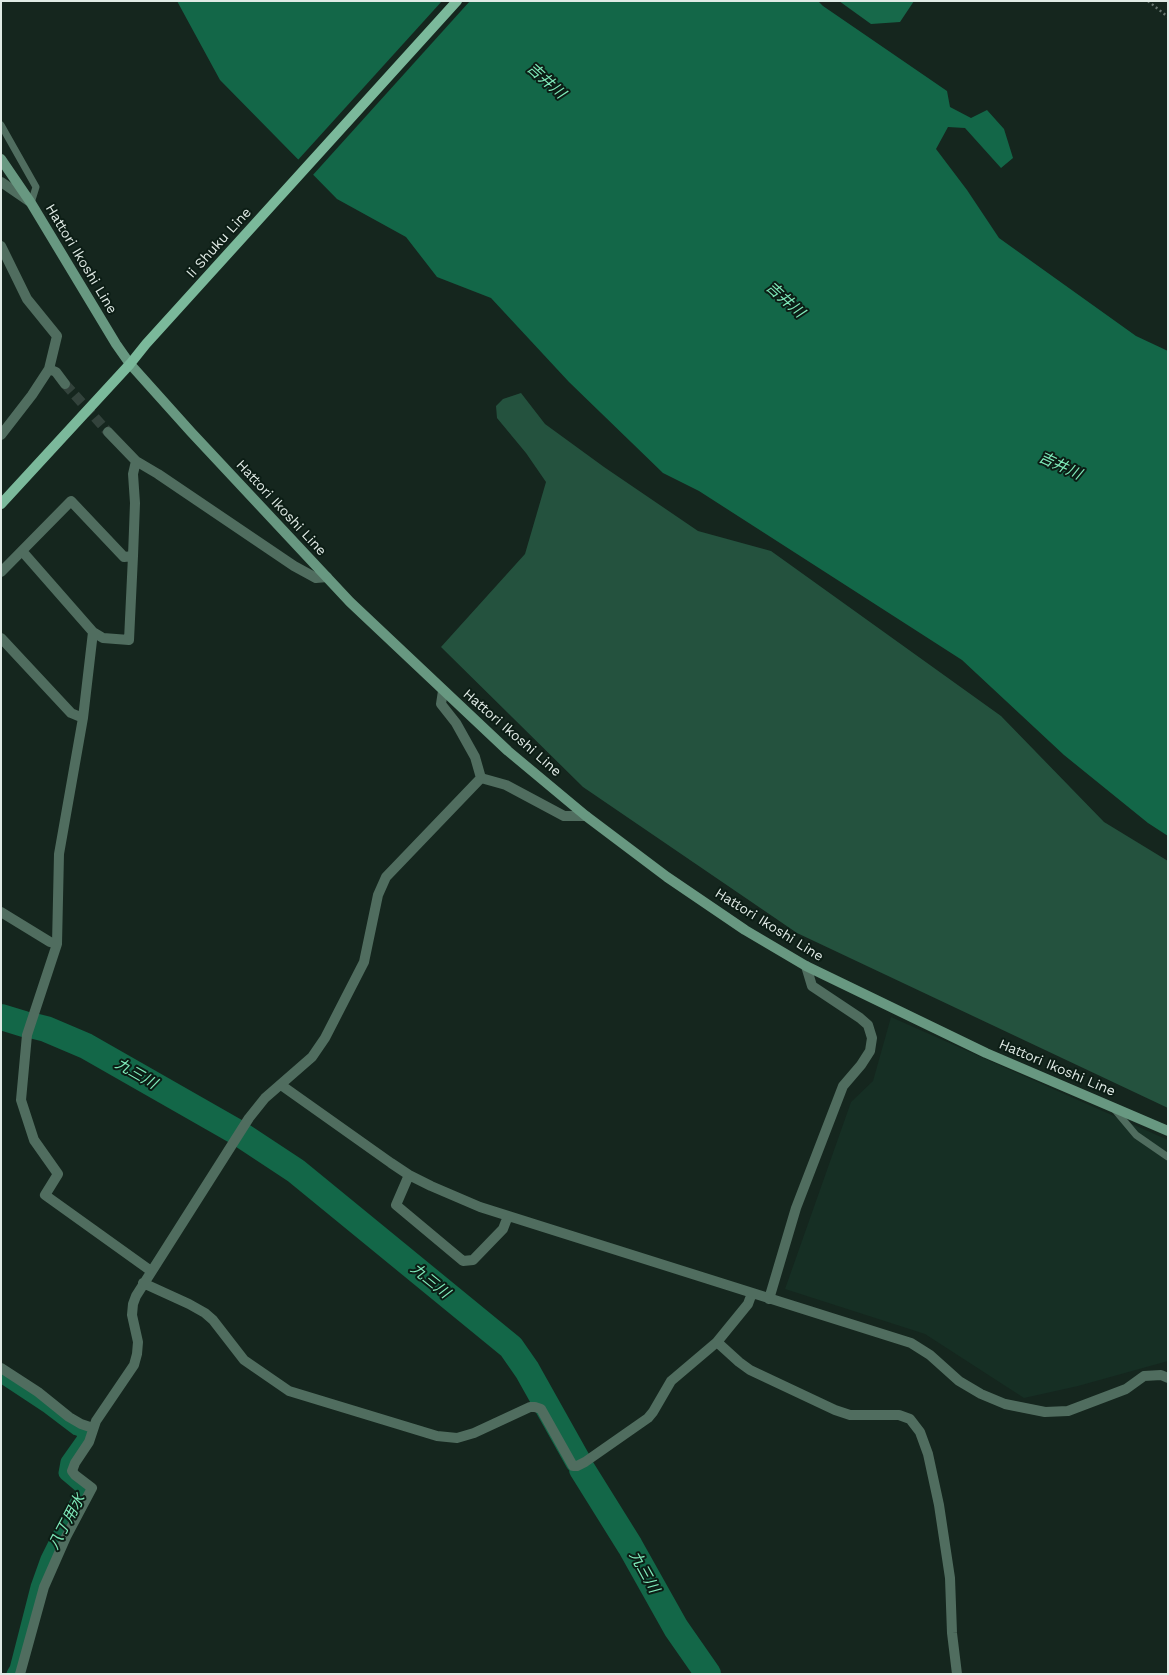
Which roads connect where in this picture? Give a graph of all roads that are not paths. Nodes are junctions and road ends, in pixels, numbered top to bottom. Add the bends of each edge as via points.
1 (457, 1) edge
2 (1, 125) edge
3 (1, 159) edge
4 (1, 182) edge
5 (31, 203) junction
6 (1, 246) edge
7 (130, 364) junction
8 (49, 369) junction
9 (65, 384) tunnel mouth
10 (108, 432) tunnel mouth
11 (1, 435) edge
12 (136, 461) junction
13 (1, 504) edge
14 (22, 551) junction
15 (133, 556) junction
16 (1, 572) edge
17 (327, 577) junction
18 (93, 632) junction
19 (1, 638) edge
20 (443, 691) junction
21 (83, 718) junction
22 (481, 778) junction
23 (586, 816) junction
24 (1, 912) edge
25 (57, 944) junction
26 (806, 966) junction
27 (281, 1086) junction
28 (1114, 1108) junction
29 (1168, 1131) edge
30 (1168, 1157) edge
31 (408, 1175) junction
32 (508, 1216) junction
33 (151, 1271) junction
34 (143, 1283) junction
35 (752, 1293) junction
36 (769, 1298) junction
37 (717, 1342) junction
38 (1, 1368) edge
39 (1168, 1378) edge
40 (93, 1428) junction
41 (20, 1674) edge
42 (957, 1674) edge

1 - 7 main road, Ii Shuku Line
2 - 5 lane via 36,187
3 - 5 main road, Hattori Ikoshi Line
4 - 5 street
5 - 7 main road, Hattori Ikoshi Line
6 - 8 street via 28,299 57,336
7 - 13 main road, Ii Shuku Line
7 - 17 main road, Hattori Ikoshi Line
8 - 9 street via 56,372
8 - 11 street
10 - 12 street
12 - 15 street
12 - 17 street via 294,566 316,578
14 - 15 street via 71,501 124,557
14 - 16 street
14 - 18 street
15 - 18 street via 129,640 103,638
17 - 20 main road, Hattori Ikoshi Line
18 - 21 street
19 - 21 street via 71,714
20 - 22 street via 441,704 456,723 475,757
20 - 23 main road, Hattori Ikoshi Line via 508,751
21 - 25 street via 59,854
22 - 23 street via 506,785 564,816
22 - 27 street via 386,877 378,895 364,962 348,996 326,1038 312,1058
23 - 26 main road, Hattori Ikoshi Line via 745,930
24 - 25 street
25 - 33 street via 27,1035 21,1100 34,1140 58,1174 44,1195
26 - 28 main road, Hattori Ikoshi Line via 986,1053
26 - 36 street via 812,986 860,1018 868,1025 872,1038 870,1051 843,1086 796,1208
27 - 31 street
27 - 33 street via 265,1098 249,1118
28 - 29 main road, Hattori Ikoshi Line
28 - 30 lane via 1136,1135
31 - 32 street via 480,1207
31 - 32 street via 396,1205 463,1261 473,1260 503,1229
32 - 35 street
33 - 34 street
34 - 37 street via 189,1304 213,1320 244,1360 289,1391 437,1436 457,1438 535,1407 541,1409 573,1466 585,1462 648,1418 671,1381
34 - 40 street via 132,1304 138,1342 134,1365
35 - 36 street
35 - 37 street via 748,1304
36 - 39 street via 911,1343 930,1355 959,1381 1005,1404 1045,1412 1068,1411 1126,1389 1144,1376 1161,1375
37 - 42 street via 750,1370 835,1410 850,1415 899,1415 910,1418 920,1432 928,1454 940,1505 950,1578 952,1633
38 - 40 street via 38,1392 69,1417
40 - 41 street via 72,1471 92,1488 66,1537 44,1587

